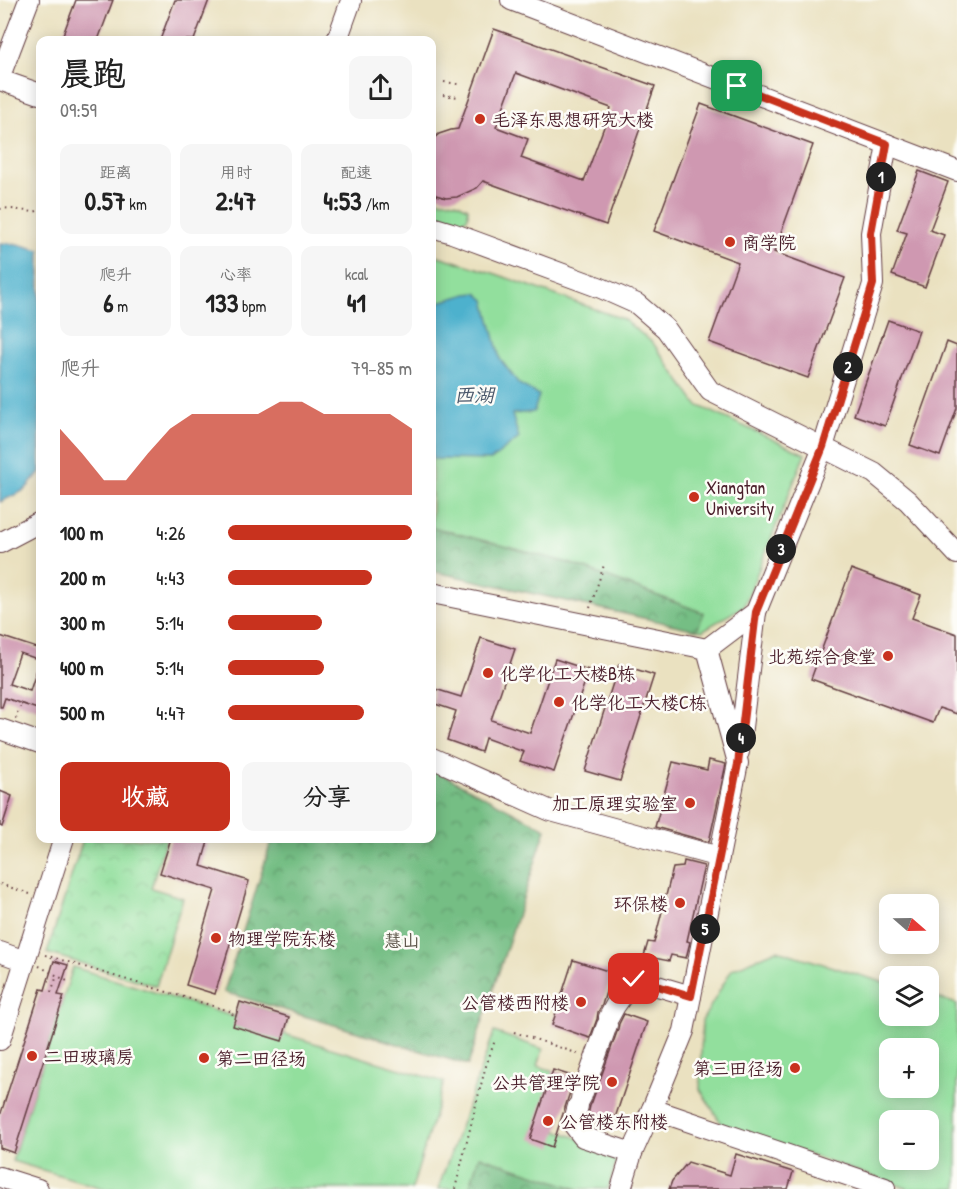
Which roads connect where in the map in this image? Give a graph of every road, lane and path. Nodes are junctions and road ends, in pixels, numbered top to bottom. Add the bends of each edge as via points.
1 (29, 0) edge
2 (511, 0) edge
3 (351, 1) edge
4 (338, 36) edge
5 (0, 78) edge
6 (444, 82) dead end
7 (458, 84) dead end
8 (36, 92) edge
9 (443, 94) dead end
10 (458, 97) dead end
11 (887, 144) junction
12 (957, 171) edge
13 (0, 209) edge
14 (36, 211) edge
15 (436, 228) edge
16 (823, 447) junction
17 (36, 524) edge
18 (0, 543) edge
19 (957, 554) edge
20 (604, 565) dead end
21 (436, 594) edge
22 (756, 612) junction
23 (588, 614) dead end
24 (707, 649) junction
25 (0, 729) edge
26 (36, 742) edge
27 (436, 760) edge
28 (738, 764) junction
29 (63, 843) edge
30 (719, 857) junction
31 (0, 884) edge
32 (35, 896) dead end
33 (0, 951) edge
34 (32, 957) junction
35 (57, 976) junction
36 (69, 982) dead end
37 (51, 992) dead end
38 (691, 996) junction
39 (232, 1016) dead end
40 (514, 1032) dead end
41 (0, 1040) edge
42 (495, 1040) dead end
43 (595, 1059) junction
44 (652, 1109) junction
45 (632, 1153) junction
46 (0, 1177) edge
47 (885, 1188) edge
48 (38, 1189) edge
49 (455, 1189) edge
50 (621, 1189) edge

1 - 5 street
2 - 11 street
3 - 4 street
5 - 8 street
6 - 7 path
9 - 10 path
11 - 12 street
11 - 16 street via 871,233 873,284
13 - 14 path
15 - 16 street via 637,304 666,329 710,390
16 - 19 street via 874,473 908,501
16 - 22 street
17 - 18 street
20 - 23 path
21 - 24 street
22 - 24 street
22 - 28 street
24 - 28 street
25 - 26 street
27 - 30 street via 551,811
28 - 30 street
29 - 34 street
30 - 38 street
31 - 32 path
33 - 34 street
34 - 35 path
34 - 39 path via 233,1012
34 - 41 street
35 - 36 path
35 - 37 path
38 - 43 street via 634,979 615,1006
38 - 44 street via 684,1031
40 - 43 path
42 - 49 path
43 - 45 street via 573,1124 583,1137
44 - 45 street
44 - 47 street
45 - 50 street
46 - 48 street

